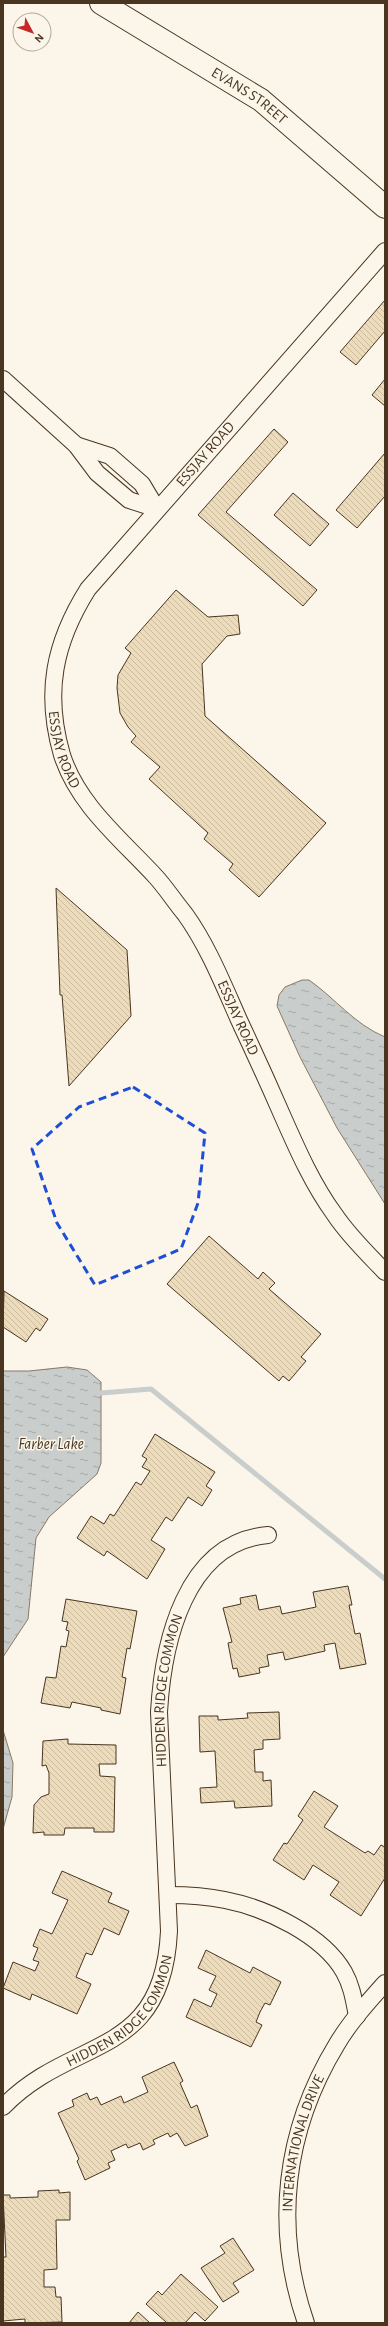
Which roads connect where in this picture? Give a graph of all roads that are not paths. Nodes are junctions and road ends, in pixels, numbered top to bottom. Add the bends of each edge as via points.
1 (101, 3) edge
2 (385, 207) edge
3 (385, 251) edge
4 (3, 379) edge
5 (76, 445) junction
6 (157, 509) junction
7 (385, 1272) edge
8 (268, 1534) dead end
9 (168, 1895) junction
10 (385, 1982) edge
11 (357, 2016) junction
12 (10, 2090) edge
13 (3, 2107) edge
14 (306, 2323) edge

1 - 2 street, EVANS STREET via 261,100
3 - 6 street, ESSJAY ROAD
4 - 5 street
5 - 6 street via 97,473 129,500
5 - 6 street via 110,456 142,484
6 - 7 street, ESSJAY ROAD via 88,589 62,639 52,687 53,712 63,757 75,785 93,812 158,879 202,941 316,1185 335,1216
8 - 9 street, HIDDEN RIDGE COMMON via 236,1542 206,1564 186,1597 167,1646 159,1712
9 - 11 street via 197,1895 254,1908 314,1939 330,1953 344,1972 352,1992
9 - 12 street, HIDDEN RIDGE COMMON via 168,1953 164,1975 142,2015 126,2032 110,2043
10 - 11 street, INTERNATIONAL DRIVE
11 - 14 street, INTERNATIONAL DRIVE via 337,2043 320,2073 307,2104 290,2159 287,2201 289,2244 293,2277
12 - 13 street, HIDDEN RIDGE COMMON

